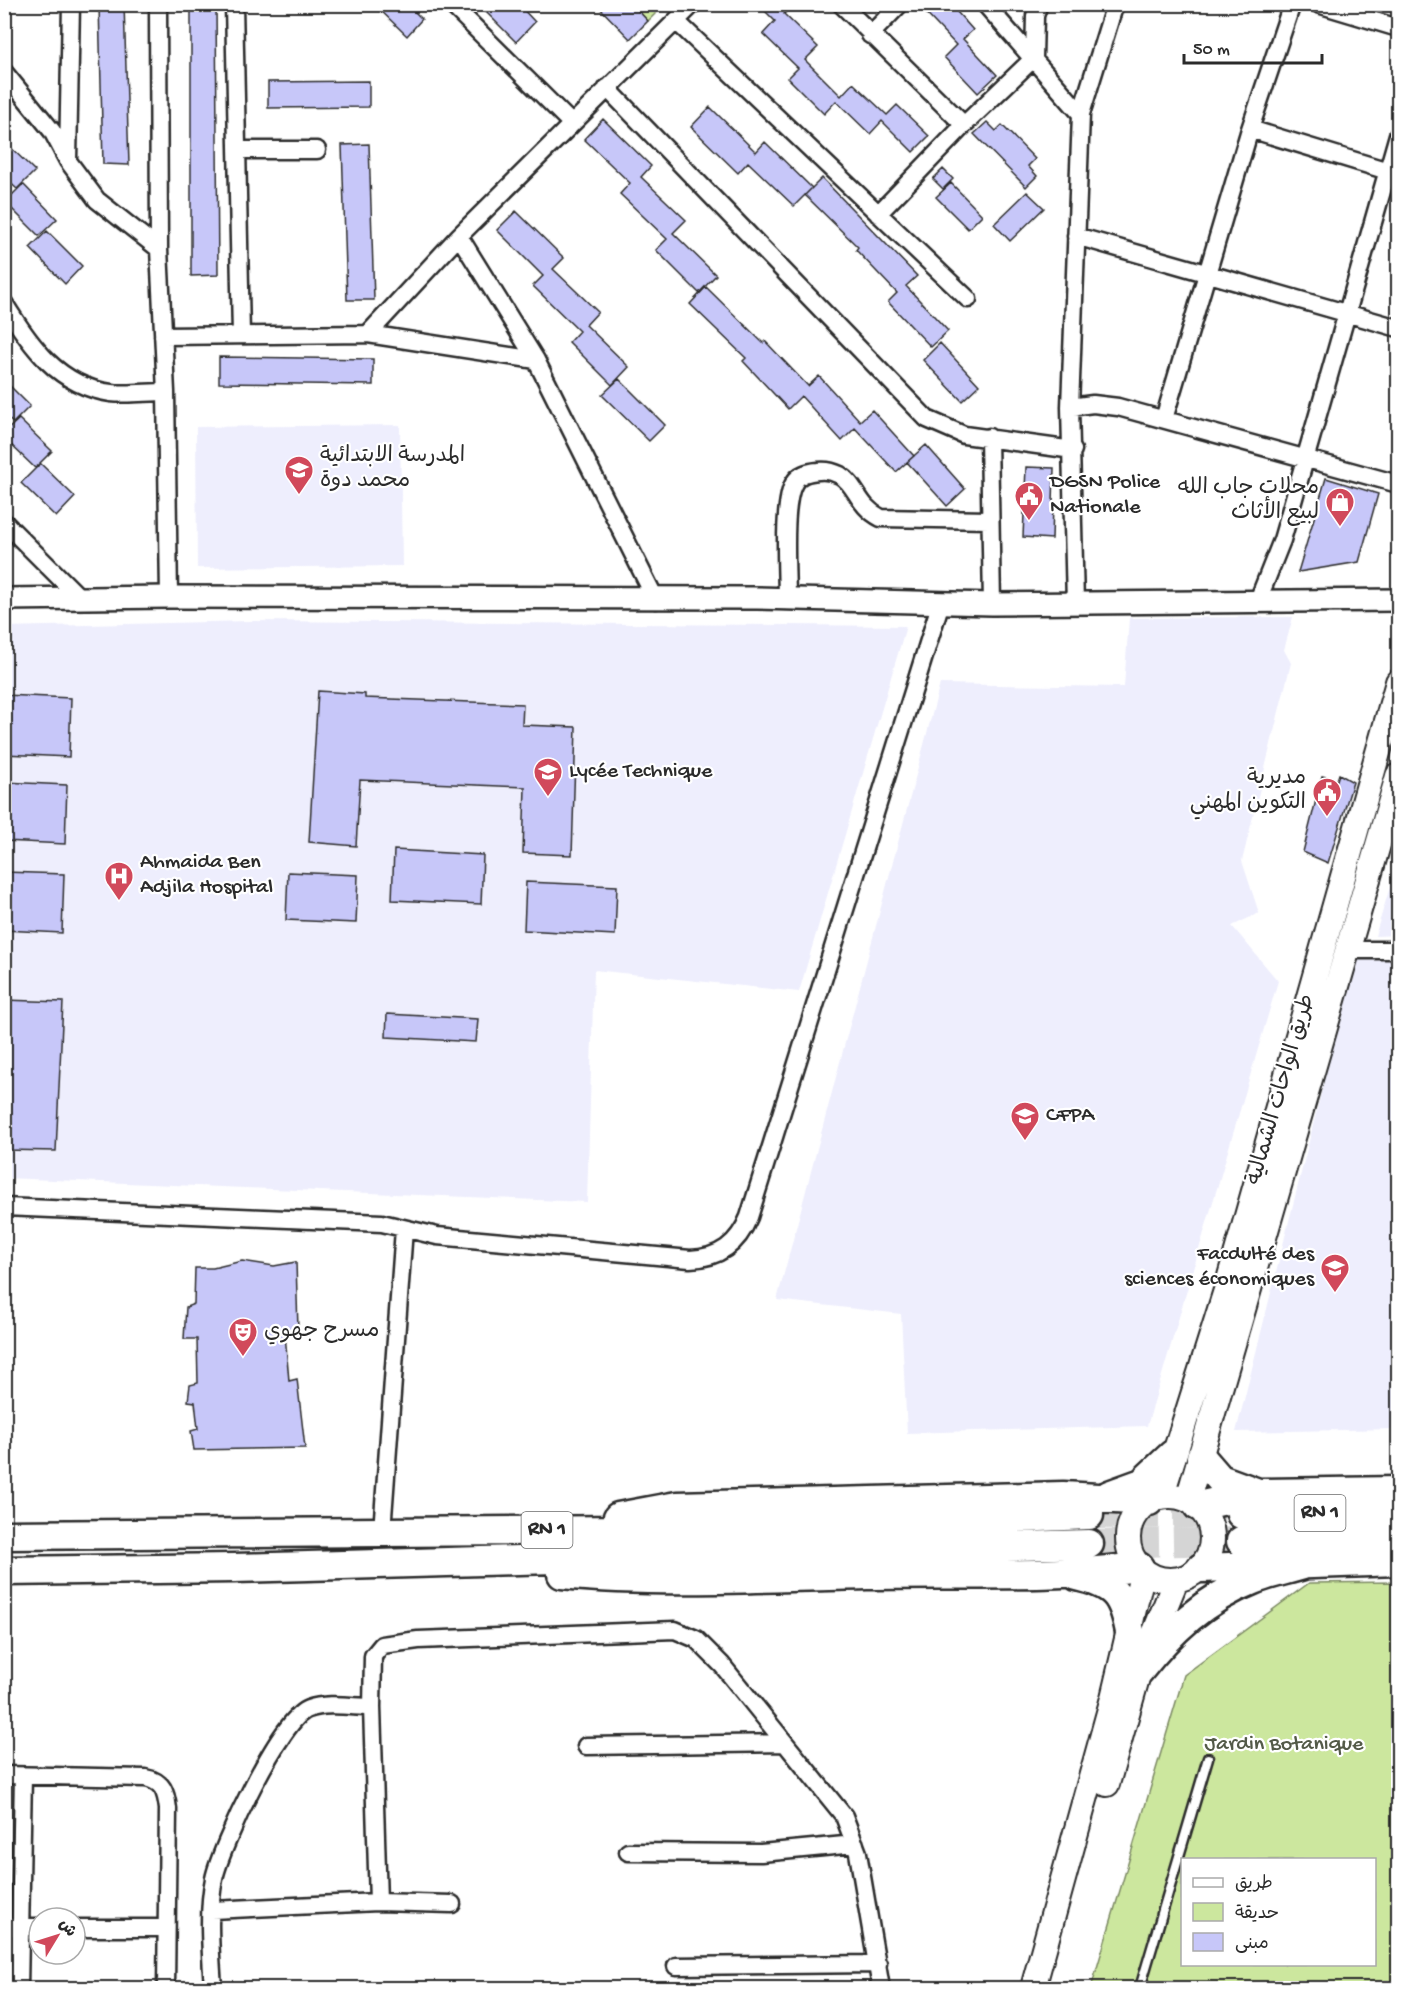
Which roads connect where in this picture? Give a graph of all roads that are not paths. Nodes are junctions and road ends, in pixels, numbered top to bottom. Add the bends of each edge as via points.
1 (71, 4) edge
2 (158, 4) edge
3 (234, 4) edge
4 (451, 4) edge
5 (693, 4) edge
6 (841, 4) edge
7 (900, 4) edge
8 (985, 4) edge
9 (1039, 4) edge
10 (1115, 4) edge
11 (1292, 4) edge
12 (1318, 4) edge
13 (676, 21) junction
14 (1398, 28) edge
15 (870, 35) junction
16 (1034, 58) junction
17 (4, 72) edge
18 (607, 88) junction
19 (1081, 114) junction
20 (572, 123) junction
21 (964, 125) junction
22 (1250, 129) junction
23 (1398, 135) edge
24 (237, 150) junction
25 (317, 150) dead end
26 (68, 160) junction
27 (1394, 172) edge
28 (878, 214) junction
29 (459, 236) junction
30 (1076, 236) junction
31 (159, 249) junction
32 (1205, 274) junction
33 (968, 299) dead end
34 (4, 303) edge
35 (1349, 313) junction
36 (1398, 328) edge
37 (368, 334) junction
38 (241, 335) junction
39 (163, 336) junction
40 (536, 360) junction
41 (166, 392) junction
42 (1070, 407) junction
43 (1164, 420) junction
44 (989, 437) junction
45 (1073, 450) junction
46 (1306, 458) junction
47 (1398, 484) edge
48 (989, 520) junction
49 (4, 522) edge
50 (79, 597) junction
51 (169, 597) junction
52 (4, 599) edge
53 (787, 599) junction
54 (656, 600) junction
55 (1398, 600) edge
56 (941, 602) junction
57 (1074, 603) junction
58 (1257, 603) junction
59 (992, 604) junction
60 (1398, 682) edge
61 (1398, 776) edge
62 (1348, 950) junction
63 (1398, 950) edge
64 (4, 1207) edge
65 (404, 1229) junction
66 (1172, 1455) junction
67 (1201, 1457) junction
68 (1398, 1491) edge
69 (1155, 1499) junction
70 (1193, 1503) junction
71 (1094, 1507) junction
72 (1398, 1512) edge
73 (1247, 1516) junction
74 (382, 1531) junction
75 (4, 1535) edge
76 (1398, 1539) edge
77 (1089, 1544) tunnel mouth
78 (496, 1560) junction
79 (1398, 1561) edge
80 (1306, 1564) junction
81 (1141, 1569) junction
82 (4, 1570) edge
83 (1070, 1574) junction
84 (1189, 1574) junction
85 (1130, 1632) junction
86 (1139, 1671) junction
87 (372, 1707) junction
88 (785, 1743) junction
89 (586, 1746) dead end
90 (1208, 1758) dead end
91 (4, 1775) edge
92 (23, 1776) junction
93 (855, 1844) junction
94 (628, 1852) dead end
95 (378, 1902) junction
96 (452, 1904) dead end
97 (212, 1910) junction
98 (12, 1927) edge
99 (27, 1928) edge
100 (87, 1928) edge
101 (166, 1928) junction
102 (878, 1964) junction
103 (676, 1966) dead end
104 (19, 1989) edge
105 (166, 1989) edge
106 (213, 1989) edge
107 (881, 1989) edge
108 (1033, 1989) edge
109 (1048, 1989) edge
110 (1140, 1989) edge

1 - 26 street
2 - 31 street
3 - 24 street
4 - 20 street
5 - 13 street
6 - 15 street
7 - 15 street
8 - 16 street
9 - 16 street
10 - 19 street
11 - 22 street
12 - 14 street
13 - 18 street
13 - 28 street
15 - 21 street
16 - 19 street
16 - 21 street
17 - 26 street via 52,131
18 - 20 street
18 - 44 street via 927,419 964,435
19 - 30 street
20 - 29 street
21 - 28 street
22 - 27 street
22 - 32 street
23 - 27 street
24 - 25 street
24 - 38 street
26 - 31 street via 97,200
27 - 35 street
28 - 33 street
29 - 37 street
29 - 40 street
30 - 32 street
30 - 42 street
31 - 39 street
32 - 35 street
32 - 43 street
34 - 41 street via 28,341 55,370 84,386 111,393
35 - 36 street
35 - 46 street
37 - 38 street
37 - 40 street
38 - 39 street
39 - 41 street
40 - 54 street
41 - 51 street
42 - 43 street via 1102,404
42 - 45 street
43 - 46 street
44 - 45 street
44 - 48 street
45 - 57 street
46 - 47 street
46 - 58 street via 1282,540
48 - 53 street via 881,518 868,512 844,477 808,472 793,484 788,506
48 - 59 street
49 - 50 street
50 - 51 street
50 - 52 street
51 - 54 street
53 - 54 street
53 - 56 street
55 - 58 street
56 - 59 street
56 - 65 street via 767,1161 743,1231 733,1244 706,1258 690,1260 436,1236
57 - 58 street
57 - 59 street
60 - 66 main road, طريق الواحات الشمالية via 1227,1287
61 - 62 main road, طريق الواحات الشمالية
62 - 63 street
62 - 67 main road, طريق الواحات الشمالية
64 - 65 street via 382,1223
65 - 74 street
66 - 69 main road, طريق الواحات الشمالية
66 - 71 highway via 1142,1482
67 - 70 main road, طريق الواحات الشمالية
67 - 73 highway
68 - 73 highway
69 - 70 main road via 1179,1496
69 - 71 highway
69 - 81 main road via 1139,1509 1128,1532 1130,1551
70 - 73 highway
70 - 84 main road via 1211,1526 1213,1536 1212,1548
71 - 74 highway, RN 1 via 755,1529
72 - 73 highway, RN 1
73 - 76 highway, RN 1
74 - 75 highway, RN 1
77 - 78 highway, RN 1
78 - 82 highway, RN 1
78 - 83 highway via 521,1569 612,1578
79 - 80 highway
80 - 84 highway
80 - 86 highway via 1219,1595 1189,1616
81 - 83 highway
81 - 84 main road via 1159,1579
81 - 85 main road
83 - 85 highway via 1100,1582 1117,1596 1125,1604
84 - 86 main road
85 - 108 main road
86 - 109 main road
87 - 88 street via 373,1656 382,1645 391,1642 675,1630 685,1632 707,1648
87 - 95 street
87 - 97 street via 324,1706 307,1709 296,1718 269,1758 232,1828 213,1882
88 - 89 street
88 - 93 street via 844,1816
90 - 110 lane
91 - 92 street
92 - 98 street
92 - 101 street via 145,1778 158,1782 167,1795 168,1809
93 - 94 street via 762,1853
93 - 102 street
95 - 96 street
95 - 97 street
97 - 106 street
98 - 99 street
98 - 104 street
100 - 101 street
101 - 105 street
102 - 103 street
102 - 107 street

